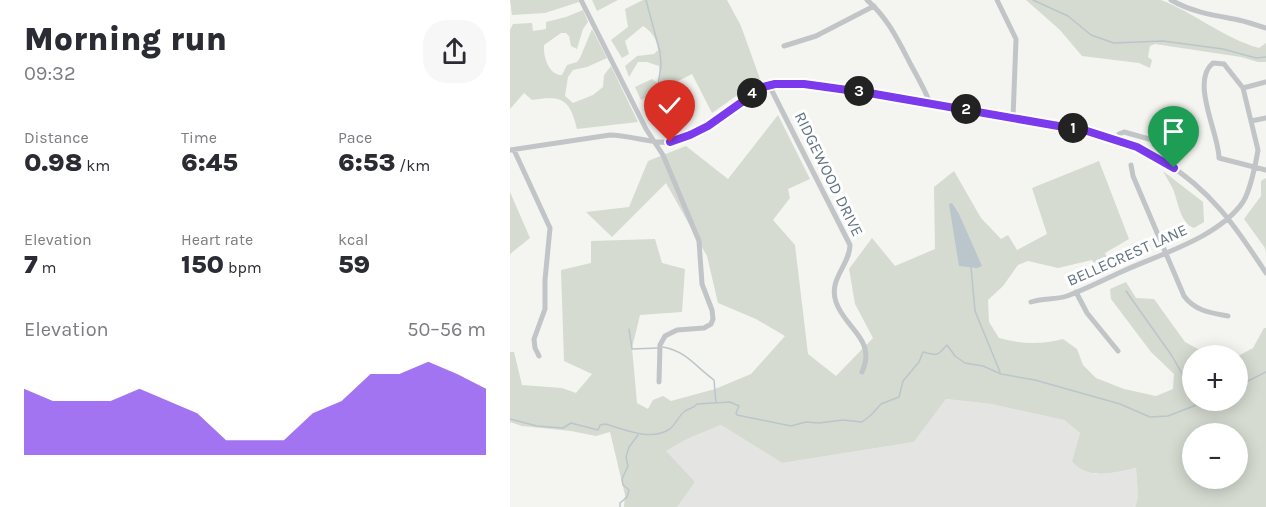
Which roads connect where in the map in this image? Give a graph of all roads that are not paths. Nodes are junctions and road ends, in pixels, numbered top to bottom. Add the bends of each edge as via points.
1 (581, 0) edge
2 (867, 0) edge
3 (998, 0) edge
4 (1171, 0) edge
5 (874, 6) junction
6 (1266, 28) edge
7 (784, 46) dead end
8 (1266, 84) edge
9 (769, 85) junction
10 (1243, 88) junction
11 (930, 103) junction
12 (1013, 118) junction
13 (1266, 118) edge
14 (1251, 121) junction
15 (1118, 140) junction
16 (653, 141) junction
17 (1167, 144) dead end
18 (512, 150) edge
19 (1266, 153) edge
20 (1258, 154) junction
21 (1131, 165) dead end
22 (1254, 167) junction
23 (1266, 170) edge
24 (1228, 217) junction
25 (1165, 252) junction
26 (1266, 273) edge
27 (1077, 292) junction
28 (1031, 302) dead end
29 (1228, 316) dead end
30 (1118, 351) dead end
31 (539, 356) dead end
32 (862, 372) dead end
33 (659, 382) dead end

1 - 16 street
2 - 5 street
3 - 12 street via 1016,39
4 - 6 street via 1192,10
5 - 7 street via 816,36
5 - 11 street via 894,33
8 - 10 street
9 - 11 street via 822,86
9 - 16 street via 690,135 670,142
9 - 32 street, RIDGEWOOD DRIVE via 850,245 835,282 834,295 837,306 865,346
10 - 14 street
10 - 22 street via 1224,64 1209,67 1204,91 1219,158
11 - 12 street
12 - 15 street
13 - 14 street
14 - 20 street
15 - 17 street via 1124,132
15 - 24 street via 1174,168
16 - 18 street via 610,135
16 - 33 street via 663,155 697,235 702,284 713,317 704,328 675,330 663,339
18 - 31 street via 550,228 545,309 534,339
19 - 20 street
20 - 22 street, BELLECREST LANE
21 - 25 street via 1132,176
22 - 23 street
22 - 24 street, BELLECREST LANE via 1245,198
24 - 25 street, BELLECREST LANE via 1204,235
24 - 26 street
25 - 27 street, BELLECREST LANE
25 - 29 street via 1190,304
27 - 28 street, BELLECREST LANE
27 - 30 street via 1087,313

